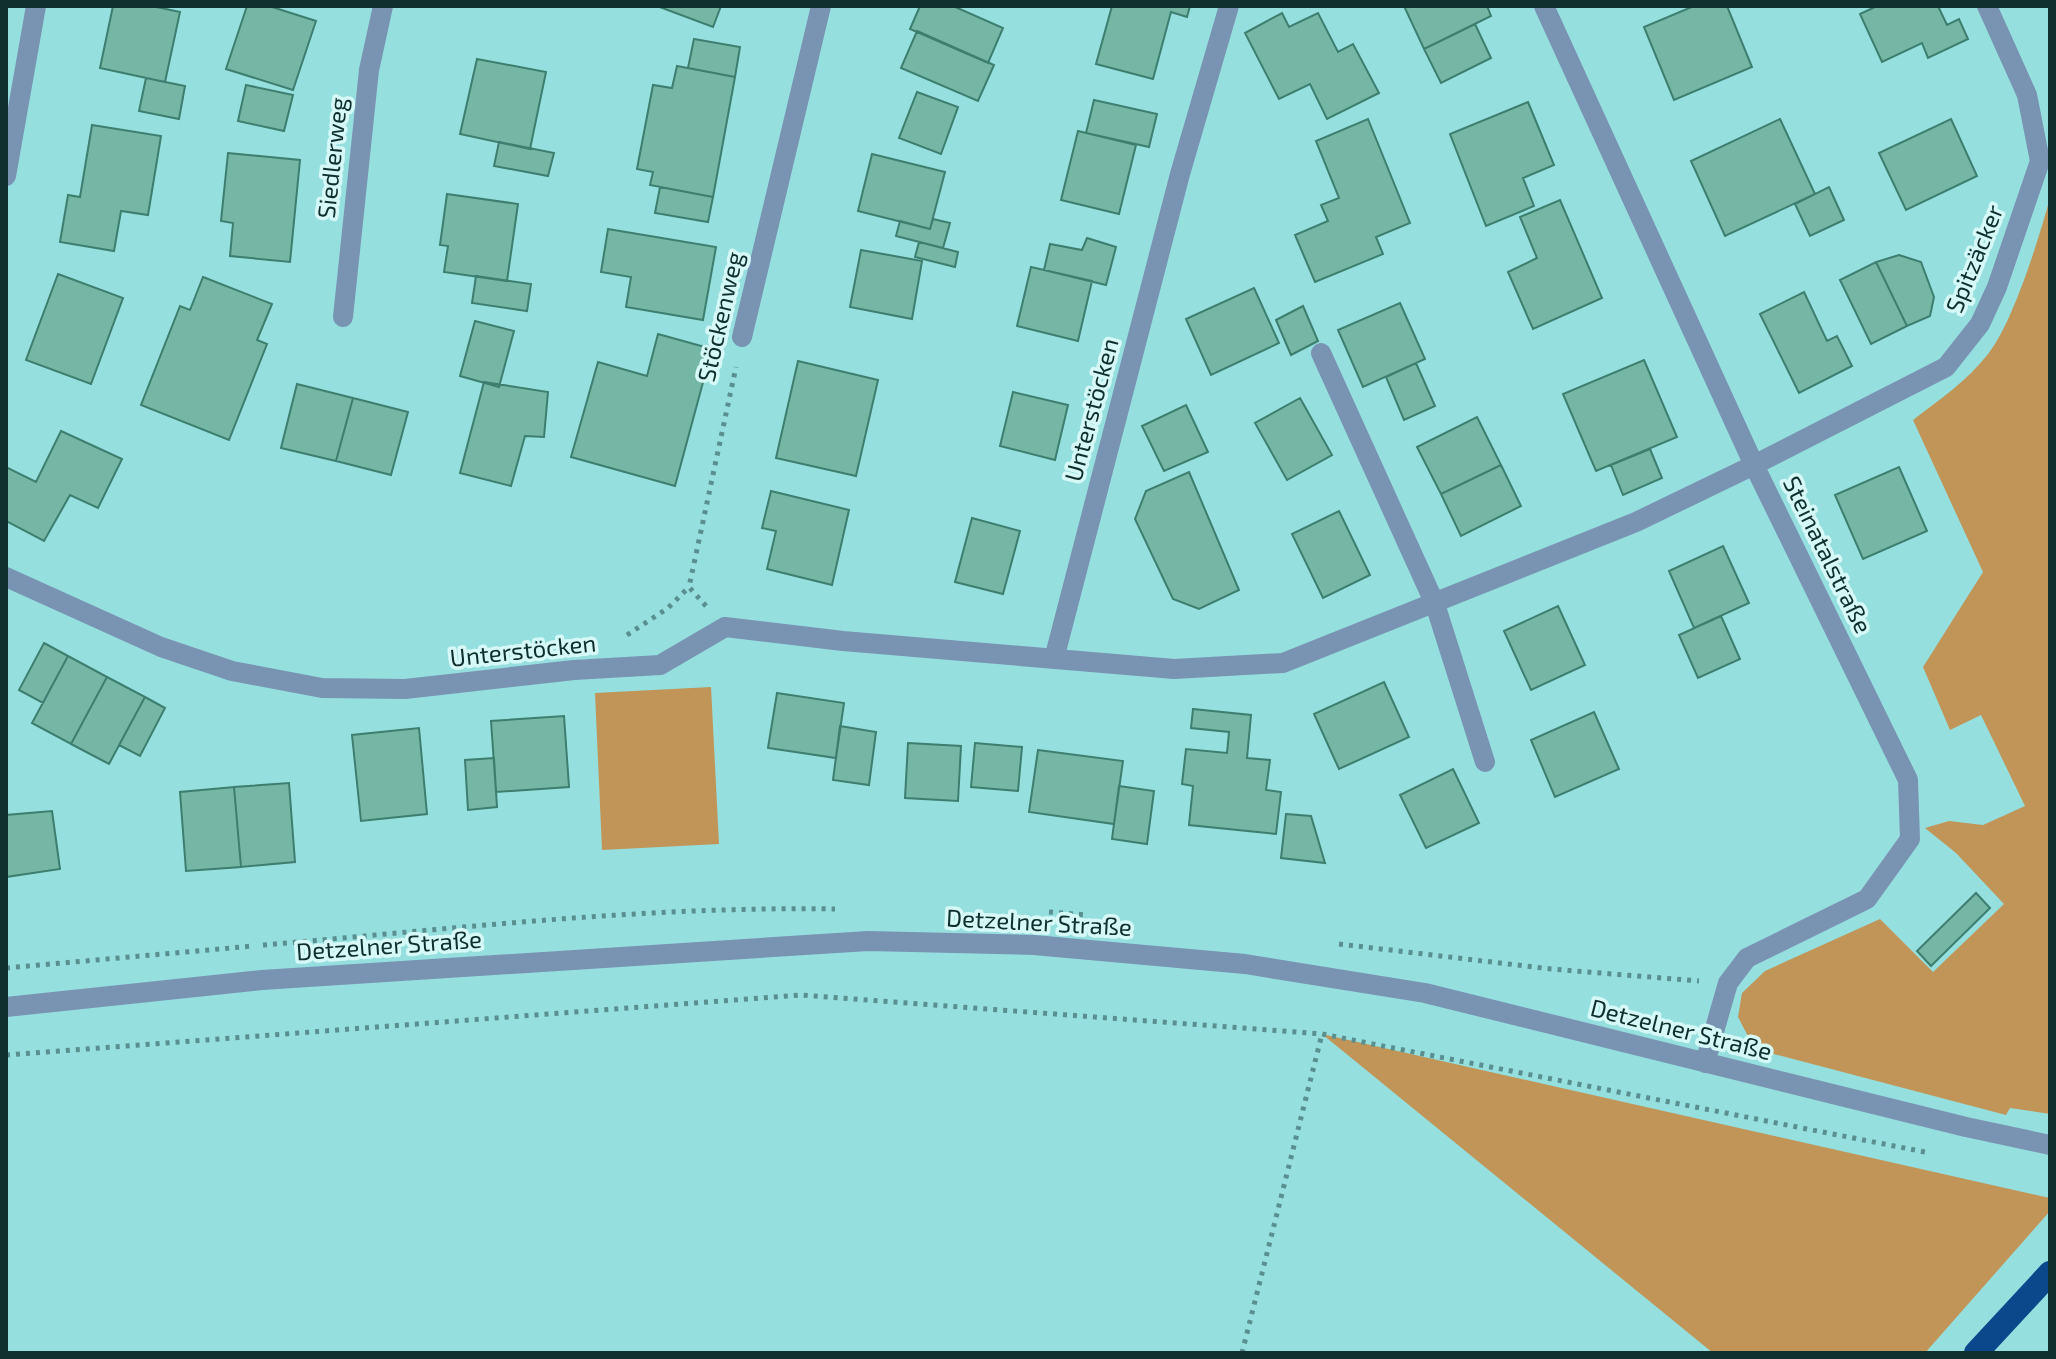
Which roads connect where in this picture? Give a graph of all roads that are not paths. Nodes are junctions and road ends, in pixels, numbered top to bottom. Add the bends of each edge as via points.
1 (36, 6) edge
2 (383, 6) edge
3 (821, 6) edge
4 (1229, 6) edge
5 (1544, 6) edge
6 (1987, 6) edge
7 (6, 176) edge
8 (343, 317) dead end
9 (742, 337) road end
10 (1321, 353) dead end
11 (1754, 465) junction
12 (6, 577) edge
13 (1435, 604) junction
14 (1054, 659) junction
15 (1485, 762) dead end
16 (6, 1007) edge
17 (1705, 1063) junction
18 (2050, 1145) edge
19 (2050, 1273) edge
20 (1976, 1353) edge

1 - 7 street
2 - 8 street, Siedlerweg via 369,70
3 - 9 street, Stöckenweg
4 - 14 street, Unterstöcken
5 - 11 street, Steinatalstraße
6 - 11 street, Spitzäcker via 2027,95 2040,161 1980,324 1946,367
10 - 13 street
11 - 13 street via 1636,522
11 - 17 street, Steinatalstraße via 1908,780 1910,839 1867,899 1747,958 1728,983
12 - 14 street, Unterstöcken via 161,647 232,671 322,688 405,689 660,665 725,627
13 - 14 street via 1283,663 1174,669
13 - 15 street
16 - 17 street, Detzelner Straße via 262,980 868,941 1034,945 1245,964 1425,993
17 - 18 street, Detzelner Straße
19 - 20 highway

